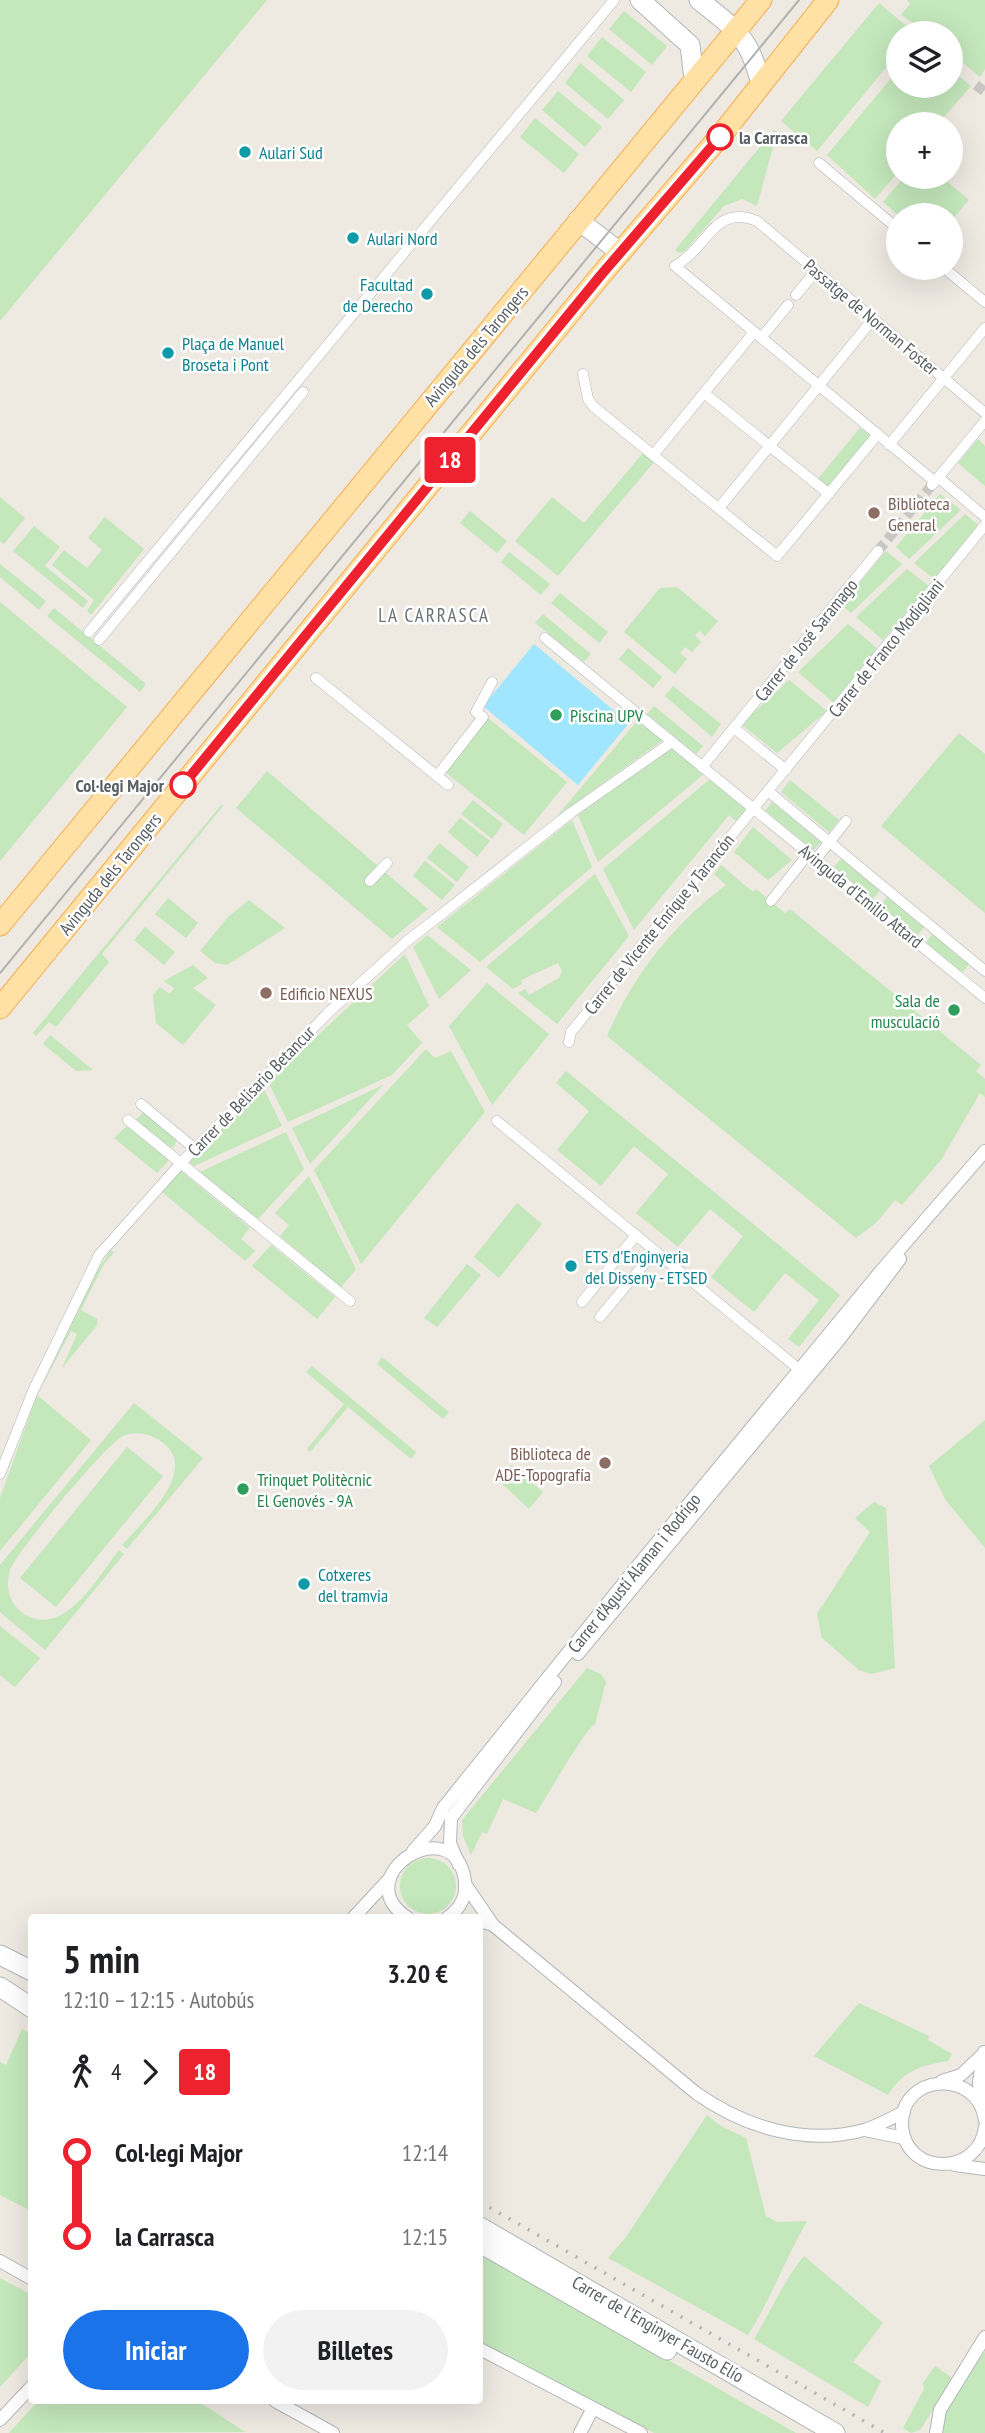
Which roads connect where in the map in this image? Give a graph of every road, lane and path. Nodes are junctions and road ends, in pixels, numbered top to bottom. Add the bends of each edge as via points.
1 (614, 0) edge
2 (640, 0) edge
3 (699, 0) edge
4 (761, 0) edge
5 (828, 0) edge
6 (736, 30) junction
7 (694, 79) junction
8 (761, 85) junction
9 (819, 163) dead end
10 (886, 219) edge
11 (578, 220) junction
12 (621, 253) junction
13 (816, 271) junction
14 (958, 280) edge
15 (796, 295) dead end
16 (985, 302) edge
17 (788, 305) dead end
18 (873, 319) junction
19 (985, 328) edge
20 (757, 335) junction
21 (583, 374) dead end
22 (944, 378) junction
23 (819, 386) junction
24 (303, 392) dead end
25 (704, 393) junction
26 (985, 413) edge
27 (985, 421) edge
28 (878, 435) junction
29 (889, 445) junction
30 (770, 446) junction
31 (654, 454) junction
32 (935, 481) junction
33 (828, 494) junction
34 (719, 508) junction
35 (985, 517) edge
36 (985, 525) edge
37 (878, 551) tunnel mouth
38 (89, 632) dead end
39 (545, 638) dead end
40 (99, 640) dead end
41 (316, 678) dead end
42 (492, 682) dead end
43 (734, 728) junction
44 (672, 742) junction
45 (702, 767) junction
46 (786, 771) junction
47 (437, 776) junction
48 (448, 785) dead end
49 (768, 791) junction
50 (754, 809) junction
51 (846, 821) dead end
52 (830, 842) junction
53 (812, 856) junction
54 (387, 863) dead end
55 (370, 881) dead end
56 (771, 901) dead end
57 (0, 925) edge
58 (985, 971) edge
59 (985, 998) edge
60 (0, 1008) edge
61 (569, 1042) dead end
62 (141, 1104) dead end
63 (128, 1120) dead end
64 (497, 1121) dead end
65 (194, 1148) junction
66 (985, 1151) edge
67 (181, 1163) junction
68 (922, 1227) junction
69 (636, 1235) junction
70 (655, 1251) junction
71 (860, 1298) junction
72 (350, 1301) dead end
73 (582, 1302) dead end
74 (600, 1317) dead end
75 (800, 1370) junction
76 (751, 1446) junction
77 (0, 1474) edge
78 (413, 1851) junction
79 (459, 1865) junction
80 (391, 1878) junction
81 (465, 1884) junction
82 (357, 1914) edge
83 (405, 1914) edge
84 (452, 1914) edge
85 (483, 1922) edge
86 (493, 1925) junction
87 (0, 1955) edge
88 (28, 1969) edge
89 (1, 1987) edge
90 (28, 1994) edge
91 (28, 2005) edge
92 (985, 2052) edge
93 (936, 2083) junction
94 (981, 2104) junction
95 (904, 2112) junction
96 (985, 2120) edge
97 (985, 2127) edge
98 (864, 2130) junction
99 (985, 2135) edge
100 (904, 2138) junction
101 (951, 2165) junction
102 (985, 2169) edge
103 (483, 2229) edge
104 (483, 2245) edge
105 (0, 2261) edge
106 (28, 2277) edge
107 (985, 2337) edge
108 (483, 2351) edge
109 (28, 2390) edge
110 (289, 2404) edge
111 (593, 2408) junction
112 (0, 2420) edge
113 (333, 2433) edge
114 (580, 2433) edge
115 (641, 2433) edge
116 (810, 2433) edge
117 (835, 2433) edge
118 (936, 2433) edge

1 - 38 street
2 - 7 main road via 690,45
3 - 6 main road
4 - 6 main road, Avinguda dels Tarongers
5 - 8 main road, Avinguda dels Tarongers
6 - 7 main road, Avinguda dels Tarongers
6 - 8 main road via 751,48
7 - 11 main road, Avinguda dels Tarongers
8 - 12 main road, Avinguda dels Tarongers
9 - 10 street
11 - 12 main road
11 - 57 main road, Avinguda dels Tarongers
12 - 60 main road, Avinguda dels Tarongers
13 - 15 street
13 - 18 street, Passatge de Norman Foster
13 - 20 street, Passatge de Norman Foster via 757,221 739,214 724,218 691,256 675,265
14 - 16 street
17 - 20 street
18 - 22 street, Passatge de Norman Foster
18 - 23 street
19 - 22 street
20 - 23 street
20 - 25 street
21 - 31 street via 588,399
22 - 26 street, Passatge de Norman Foster
22 - 29 street
23 - 28 street
23 - 30 street
24 - 40 street
25 - 30 street
25 - 31 street
27 - 32 street
28 - 29 street
28 - 33 street
29 - 32 street
30 - 33 street
30 - 34 street
31 - 34 street
32 - 35 street
33 - 34 street via 777,556
36 - 46 street, Carrer de Franco Modigliani
37 - 43 street, Carrer de José Saramago
39 - 44 street, Avinguda d'Emilio Attard
41 - 47 street
42 - 47 street via 476,712 483,717
43 - 45 street, Carrer de José Saramago
43 - 46 street
44 - 45 street, Avinguda d'Emilio Attard
44 - 65 street, Carrer de Belisario Betancur via 572,811 416,934 330,1011
45 - 50 street, Avinguda d'Emilio Attard
46 - 49 street
47 - 48 street
49 - 50 street
49 - 52 street, Avinguda d'Emilio Attard
50 - 53 street, Avinguda d'Emilio Attard
50 - 61 street, Carrer de Vicente Enrique y Tarancón via 571,1032
51 - 52 street
52 - 53 street
52 - 58 street, Avinguda d'Emilio Attard
53 - 56 street
53 - 59 street, Avinguda d'Emilio Attard
54 - 55 street
62 - 65 street
63 - 67 street
64 - 69 street
65 - 67 street, Carrer de Belisario Betancur
66 - 68 street, Carrer d'Agustí Alaman i Rodrigo
67 - 72 street
67 - 77 street, Carrer de Belisario Betancur via 99,1255 33,1391
68 - 71 street, Carrer d'Agustí Alaman i Rodrigo
68 - 76 street, Carrer d'Agustí Alaman i Rodrigo via 869,1303
69 - 70 street
69 - 73 street
70 - 74 street
70 - 75 street
71 - 75 street, Carrer d'Agustí Alaman i Rodrigo
71 - 76 street, Carrer d'Agustí Alaman i Rodrigo via 854,1313
75 - 78 street, Carrer d'Agustí Alaman i Rodrigo via 635,1569
76 - 79 street, Carrer d'Agustí Alaman i Rodrigo via 457,1807 449,1829
78 - 79 street via 443,1852
78 - 80 street, Carrer d'Agustí Alaman i Rodrigo via 399,1862
79 - 81 street, Carrer d'Agustí Alaman i Rodrigo
80 - 82 street
80 - 83 street via 392,1899
81 - 84 street via 462,1902
81 - 86 street, Carrer d'Agustí Alaman i Rodrigo
85 - 86 street
86 - 98 street via 723,2112 753,2126 783,2132 825,2135
87 - 88 main road
89 - 90 main road
89 - 91 main road
92 - 93 street via 961,2075
92 - 94 street via 979,2082
93 - 94 street via 962,2086
93 - 95 street via 916,2093
94 - 96 street
95 - 98 street
95 - 100 street
97 - 99 street
98 - 100 street
99 - 101 street via 972,2154
100 - 101 street via 928,2163
101 - 102 street
103 - 117 main road, Carrer de l'Enginyer Fausto Elío
104 - 116 main road, Carrer de l'Enginyer Fausto Elío
105 - 106 street
107 - 118 street via 940,2410
108 - 111 street
109 - 112 street
110 - 113 street
111 - 114 street
111 - 115 street

